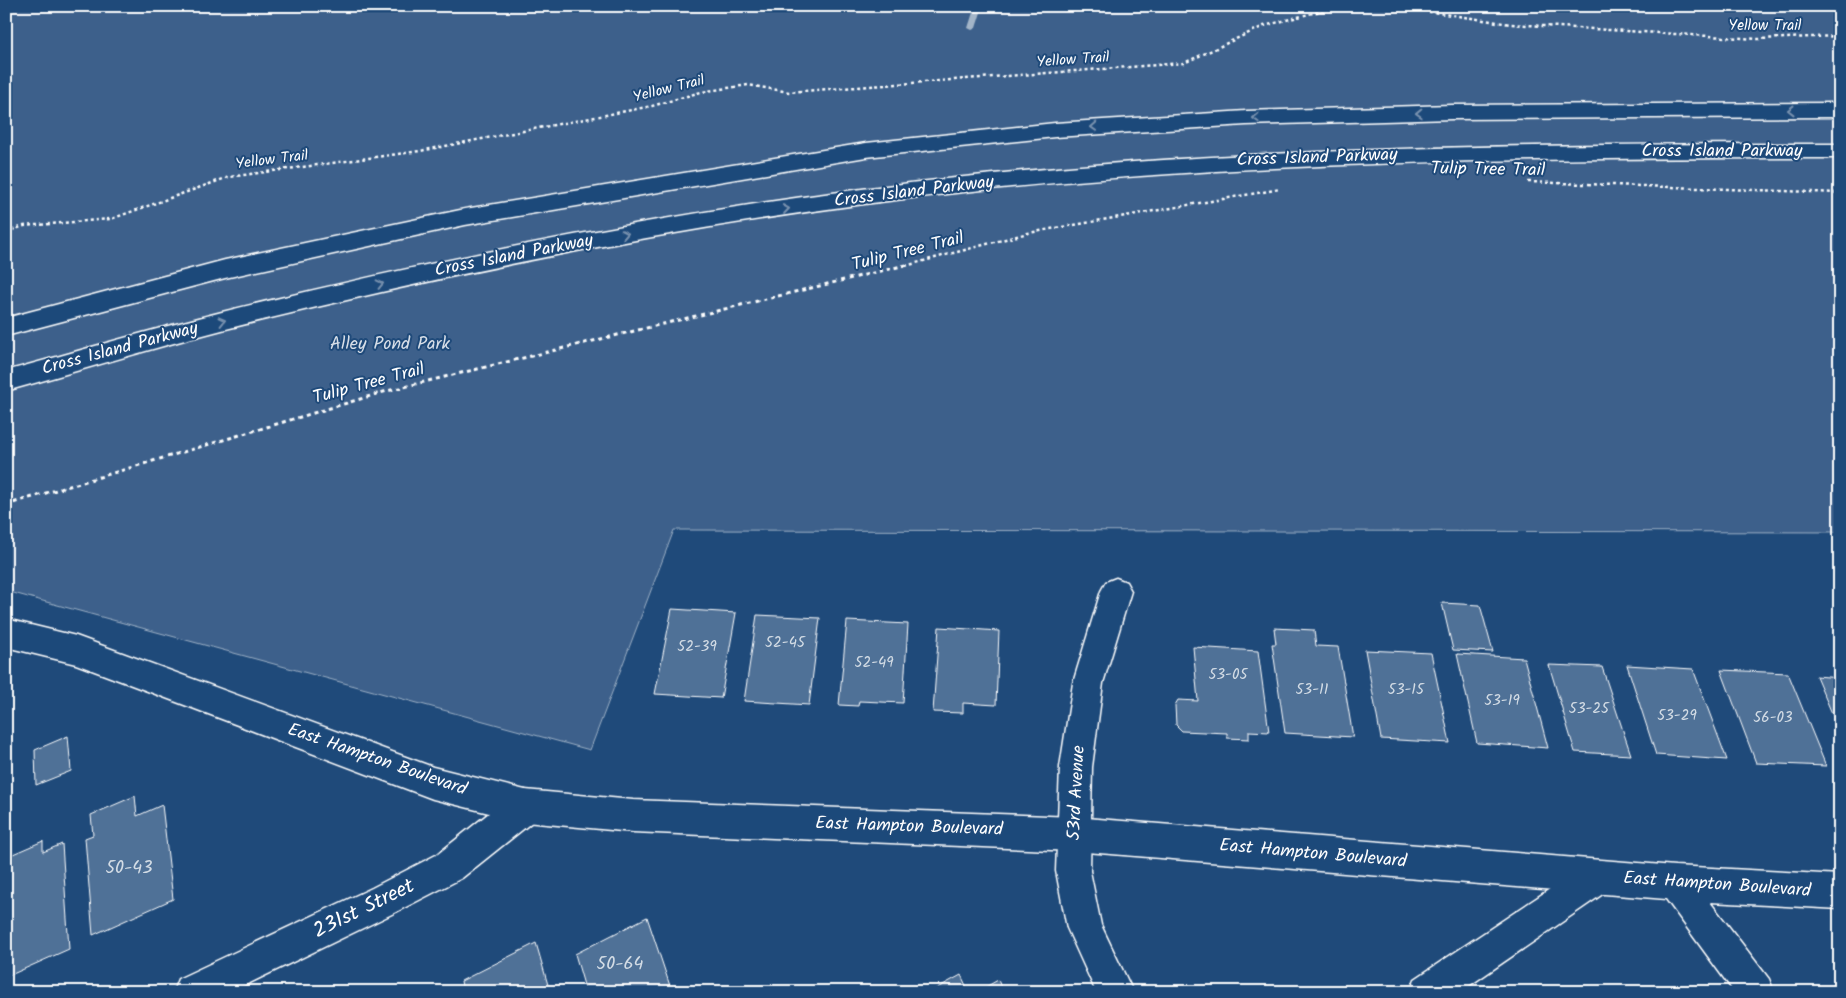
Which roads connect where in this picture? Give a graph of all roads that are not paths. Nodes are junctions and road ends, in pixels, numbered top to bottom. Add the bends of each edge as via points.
1 (1840, 91) edge
2 (1840, 110) edge
3 (1452, 112) junction
4 (1840, 151) edge
5 (6, 327) edge
6 (6, 381) edge
7 (1116, 592) dead end
8 (6, 633) edge
9 (525, 806) junction
10 (1074, 834) junction
11 (1598, 877) junction
12 (1675, 883) junction
13 (1840, 892) edge
14 (191, 992) edge
15 (1115, 992) edge
16 (1428, 992) edge
17 (1756, 992) edge

1 - 3 main road
2 -> 3 main road
3 -> 5 main road via 1246,118 1064,129 866,150 465,217 225,269
6 -> 4 main road, Cross Island Parkway via 220,322 454,267 675,225 883,194 1065,174 1269,159 1447,153
7 - 10 main road, 53rd Avenue via 1088,684 1076,767
8 - 9 main road, East Hampton Boulevard via 76,650 433,783
9 - 10 main road, East Hampton Boulevard via 633,816
9 - 14 main road, 231st Street via 450,866
10 - 11 main road, East Hampton Boulevard
10 - 15 main road, 53rd Avenue via 1073,871 1084,928
11 - 12 main road, East Hampton Boulevard
11 - 16 main road
12 - 13 main road, East Hampton Boulevard
12 - 17 main road

